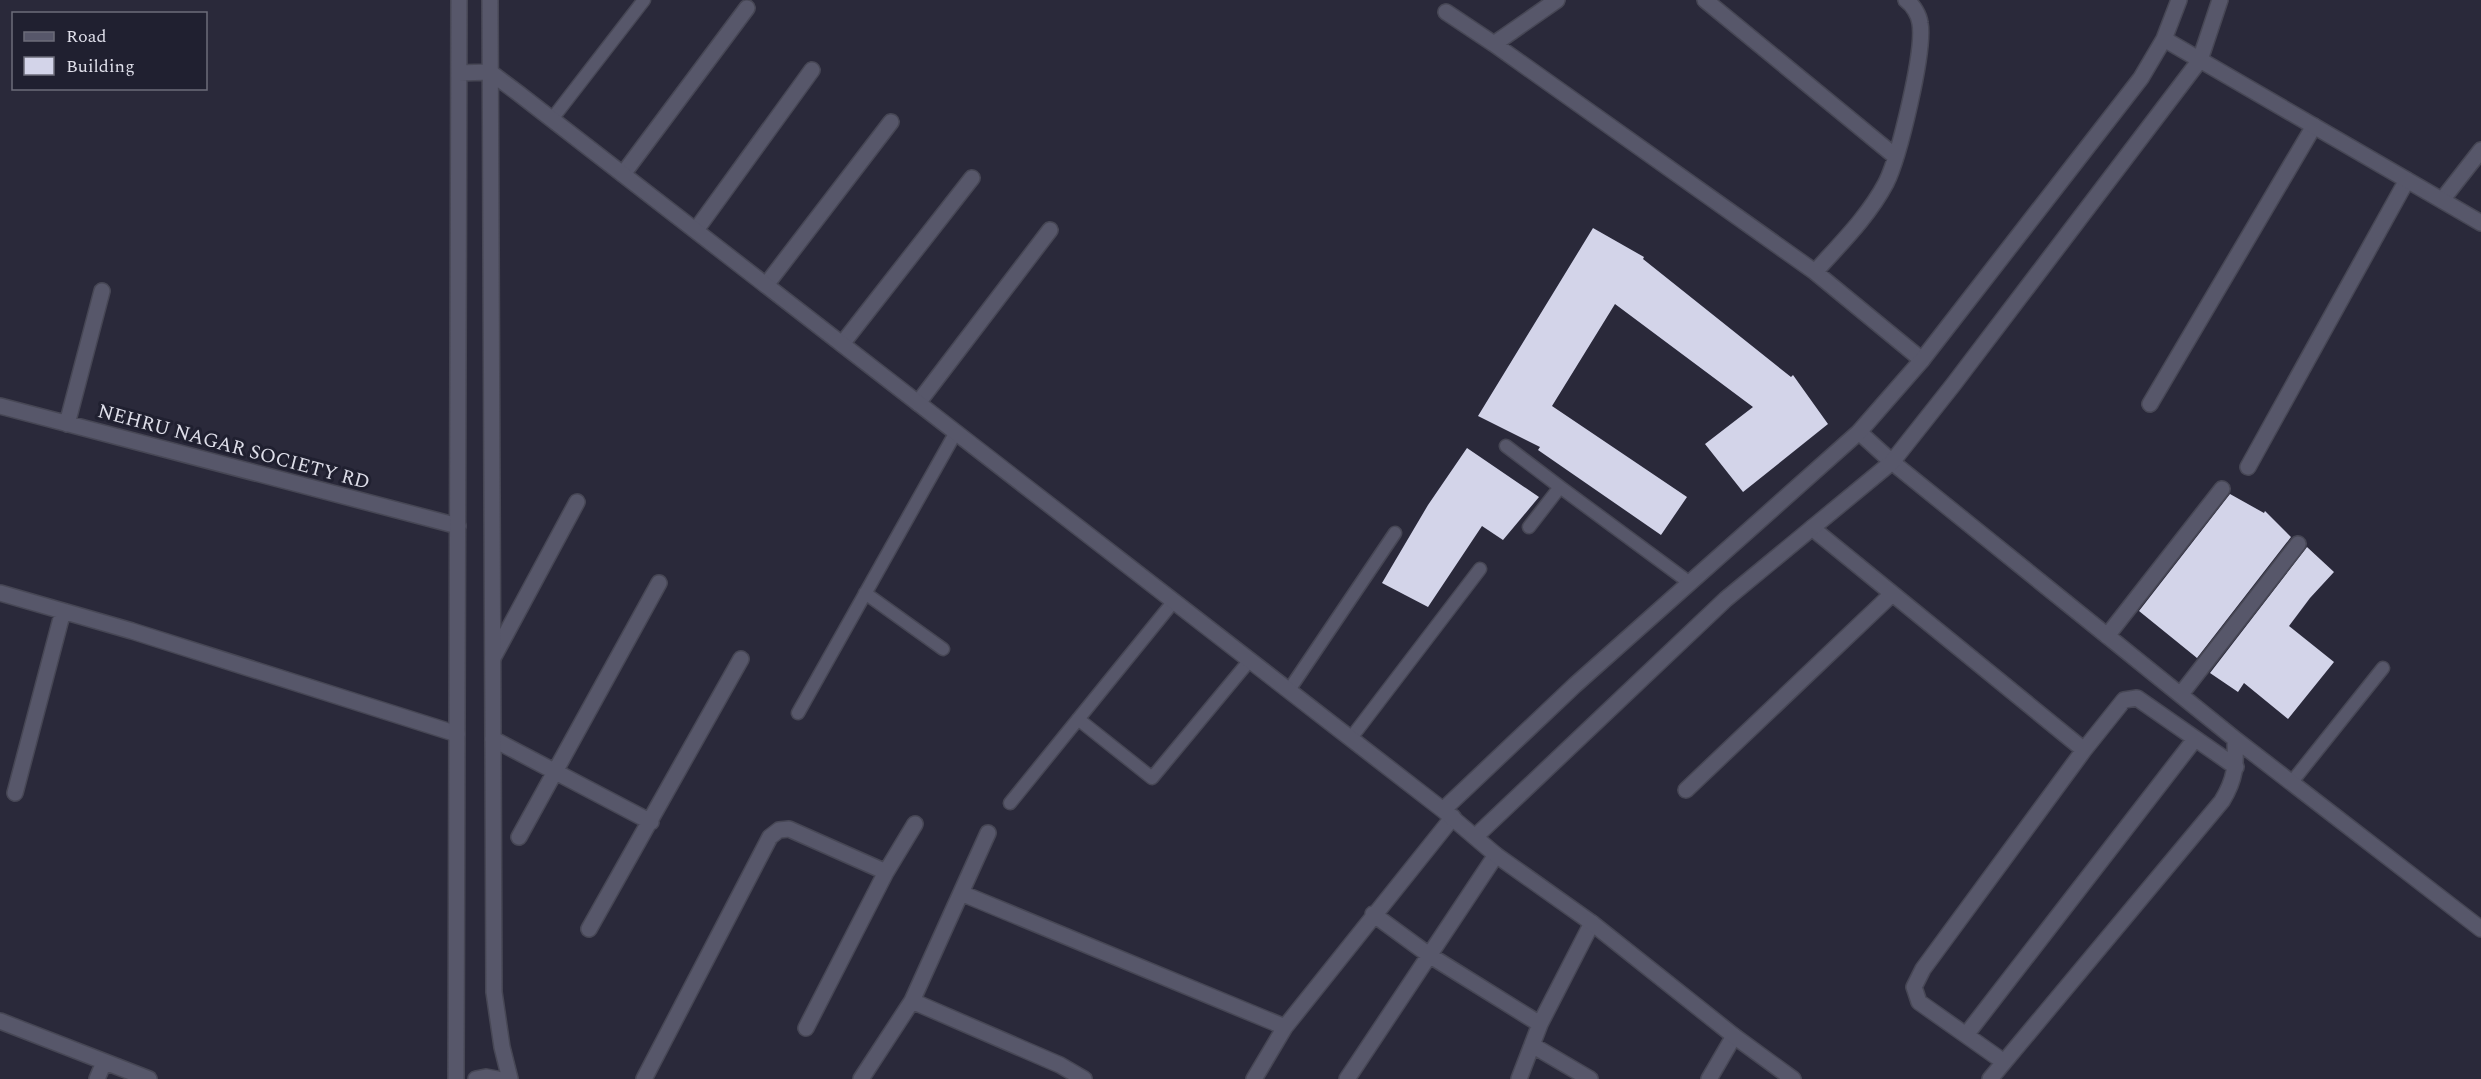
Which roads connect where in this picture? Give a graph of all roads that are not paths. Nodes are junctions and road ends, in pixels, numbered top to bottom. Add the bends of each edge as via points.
1 (459, 0) edge
2 (490, 0) edge
3 (644, 0) edge
4 (1557, 0) edge
5 (1705, 0) edge
6 (1906, 0) edge
7 (2179, 0) edge
8 (2220, 0) edge
9 (747, 8) dead end
10 (1446, 12) dead end
11 (2164, 39) junction
12 (1494, 44) junction
13 (2200, 60) junction
14 (812, 70) dead end
15 (490, 72) junction
16 (459, 73) junction
17 (552, 119) junction
18 (891, 122) dead end
19 (2314, 126) junction
20 (2481, 150) edge
21 (1896, 158) junction
22 (622, 174) junction
23 (972, 178) dead end
24 (2407, 180) junction
25 (2442, 200) junction
26 (2481, 223) edge
27 (696, 230) junction
28 (1050, 230) dead end
29 (1815, 272) junction
30 (766, 285) junction
31 (102, 291) dead end
32 (842, 344) junction
33 (1922, 360) junction
34 (918, 403) junction
35 (2150, 404) dead end
36 (0, 406) edge
37 (67, 424) junction
38 (956, 432) junction
39 (1859, 432) junction
40 (1506, 446) dead end
41 (1892, 462) junction
42 (2248, 467) dead end
43 (1560, 487) junction
44 (2222, 489) dead end
45 (577, 502) dead end
46 (458, 526) junction
47 (1529, 527) dead end
48 (1812, 528) junction
49 (1395, 533) dead end
50 (2298, 544) dead end
51 (1479, 569) dead end
52 (659, 583) dead end
53 (1690, 583) junction
54 (0, 593) edge
55 (865, 593) junction
56 (1892, 594) junction
57 (1174, 601) junction
58 (63, 611) junction
59 (2107, 636) junction
60 (943, 649) dead end
61 (493, 658) junction
62 (741, 659) dead end
63 (1250, 660) junction
64 (2383, 668) dead end
65 (1289, 690) junction
66 (2181, 694) junction
67 (798, 712) dead end
68 (1078, 718) junction
69 (457, 734) junction
70 (1351, 738) junction
71 (493, 739) junction
72 (2195, 739) junction
73 (2235, 739) junction
74 (2084, 750) junction
75 (2236, 767) junction
76 (555, 772) junction
77 (2291, 783) junction
78 (1686, 790) dead end
79 (15, 793) dead end
80 (1010, 803) dead end
81 (1448, 814) junction
82 (651, 822) junction
83 (915, 824) dead end
84 (988, 833) dead end
85 (519, 837) dead end
86 (1475, 837) junction
87 (1496, 855) junction
88 (886, 872) junction
89 (961, 893) junction
90 (1373, 914) junction
91 (1592, 923) junction
92 (589, 929) dead end
93 (2481, 929) edge
94 (1430, 954) junction
95 (912, 1001) junction
96 (0, 1021) edge
97 (1540, 1024) junction
98 (806, 1028) dead end
99 (1285, 1028) junction
100 (1966, 1035) junction
101 (1734, 1036) junction
102 (1532, 1045) junction
103 (104, 1062) junction
104 (2004, 1062) junction
105 (864, 1078) edge
106 (97, 1079) edge
107 (149, 1079) edge
108 (456, 1079) edge
109 (476, 1079) edge
110 (497, 1079) edge
111 (510, 1079) edge
112 (644, 1079) edge
113 (1084, 1079) edge
114 (1254, 1079) edge
115 (1347, 1079) edge
116 (1519, 1079) edge
117 (1590, 1079) edge
118 (1709, 1079) edge
119 (1793, 1079) edge
120 (1990, 1079) edge

1 - 16 street
2 - 15 street
3 - 17 lane
4 - 12 street
5 - 21 street
6 - 21 street via 1920,21 1921,37
7 - 11 street
8 - 13 street
9 - 22 street
10 - 12 street
11 - 13 street
11 - 33 street via 2141,78
12 - 29 street
13 - 19 street
13 - 41 street
14 - 27 street
15 - 16 street
15 - 17 street
15 - 61 street
16 - 46 street
17 - 22 street
18 - 30 street
19 - 24 street
19 - 35 street
20 - 25 street
21 - 29 street via 1865,216
22 - 27 street
23 - 32 street
24 - 25 street
24 - 42 street
25 - 26 street
27 - 30 street
28 - 34 street
29 - 33 street
30 - 32 street
31 - 37 street
32 - 34 street
33 - 39 street
34 - 38 street
36 - 37 street, NEHRU NAGAR SOCIETY RD
37 - 46 street, NEHRU NAGAR SOCIETY RD
38 - 55 lane
38 - 57 street
39 - 41 street
39 - 53 street
40 - 43 lane
41 - 48 street
41 - 59 street
43 - 47 lane
43 - 53 lane
44 - 59 street
45 - 61 street
46 - 69 street
48 - 56 street
48 - 86 street via 1726,599
49 - 65 lane
50 - 66 street
51 - 70 lane
52 - 76 street
53 - 81 street via 1575,685
54 - 58 street
55 - 60 lane
55 - 67 lane
56 - 74 street
56 - 78 street
57 - 63 street
57 - 68 lane
58 - 69 street
58 - 79 street
59 - 66 street
61 - 71 street
62 - 82 street
63 - 65 street
63 - 68 lane via 1152,778
64 - 77 lane
65 - 70 street
66 - 73 street
68 - 80 lane
69 - 108 street
70 - 81 street
71 - 76 street
71 - 111 street via 494,992
72 - 74 street via 2137,698 2124,700
72 - 75 street
72 - 100 street
73 - 75 street
73 - 77 street
74 - 100 street via 1923,969 1914,987 1919,1002
75 - 104 street via 2232,785 2222,801
76 - 82 street
76 - 85 street
77 - 93 street
81 - 86 street
81 - 90 street
82 - 92 street
83 - 88 street
84 - 89 street
86 - 87 street
87 - 91 street
87 - 94 street
88 - 98 street
88 - 112 street via 789,829 778,830 770,837
89 - 95 street
89 - 99 street
90 - 94 street
90 - 99 street
91 - 97 street
91 - 101 street
94 - 97 street
94 - 115 street
95 - 105 street
95 - 113 street
96 - 103 street
97 - 102 street
99 - 114 street
100 - 104 street
101 - 118 street
101 - 119 street
102 - 116 street
102 - 117 street
103 - 106 street
103 - 107 street
104 - 120 street
109 - 110 street

